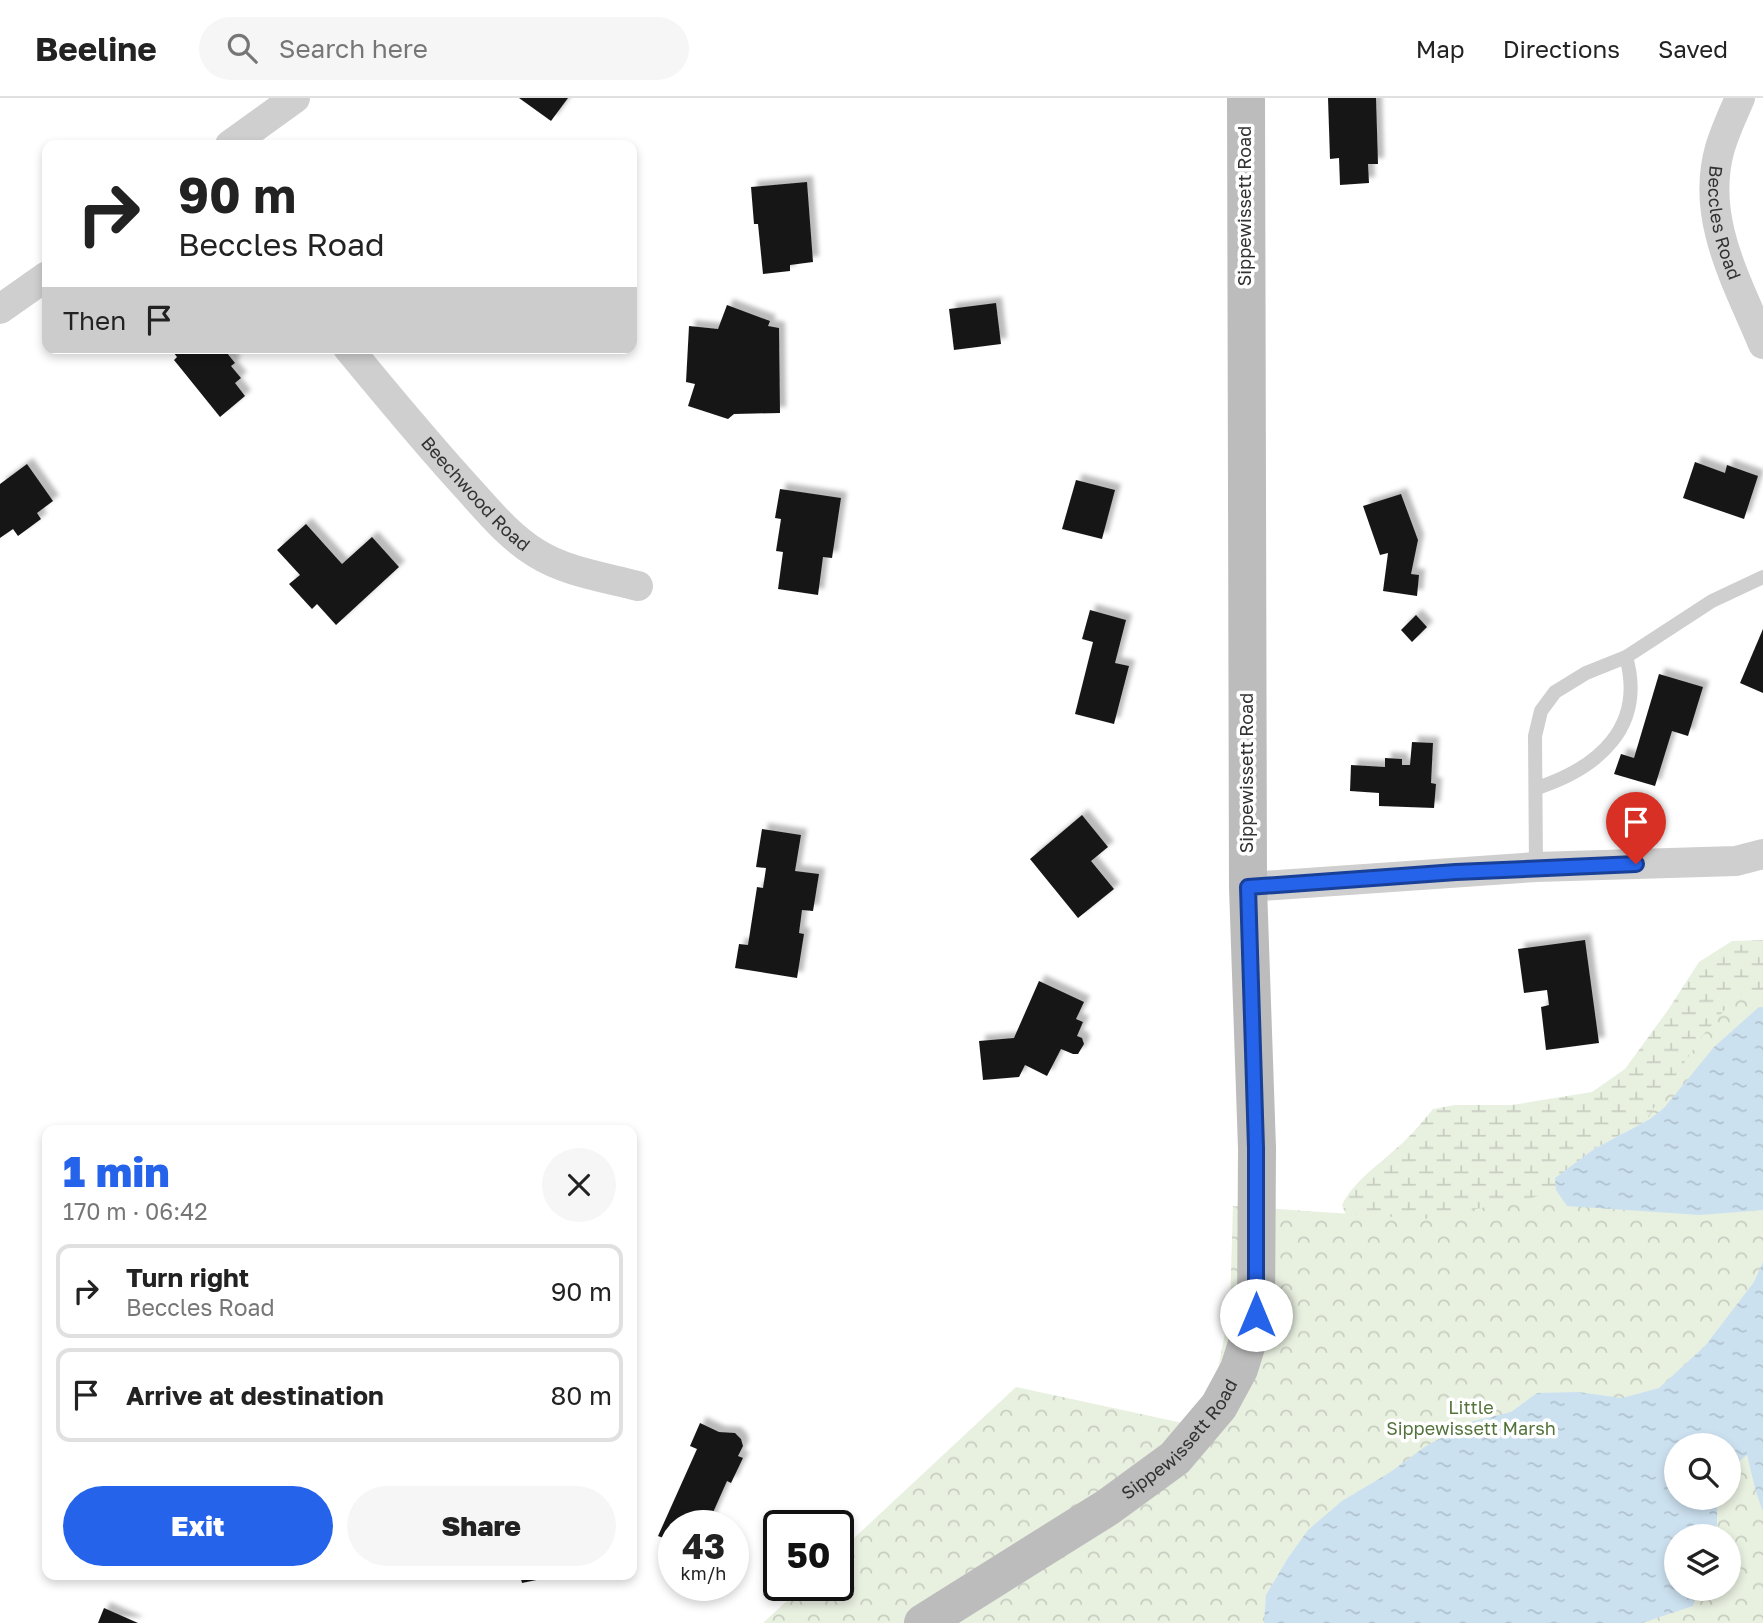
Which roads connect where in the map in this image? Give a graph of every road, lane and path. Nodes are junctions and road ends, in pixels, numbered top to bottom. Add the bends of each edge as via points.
1 (295, 98) edge
2 (1246, 98) edge
3 (1740, 98) edge
4 (237, 140) edge
5 (42, 280) edge
6 (0, 309) edge
7 (1763, 344) edge
8 (353, 354) edge
9 (1763, 577) edge
10 (638, 586) dead end
11 (1626, 657) junction
12 (1537, 788) junction
13 (1763, 855) edge
14 (1536, 867) junction
15 (1248, 887) junction
16 (923, 1623) edge

1 - 4 street
2 - 15 main road, Sippewissett Road
3 - 7 street, Beccles Road via 1720,147 1716,216 1725,252
5 - 6 street
8 - 10 street, Beechwood Road via 518,541 567,568
9 - 11 lane via 1712,601
11 - 12 lane via 1632,687 1620,729 1608,748 1577,772
11 - 12 lane via 1555,692 1541,711 1535,736
12 - 14 lane
13 - 14 street via 1736,861
14 - 15 street
15 - 16 main road, Sippewissett Road via 1256,1315 1239,1369 1219,1406 1175,1458 1108,1507

